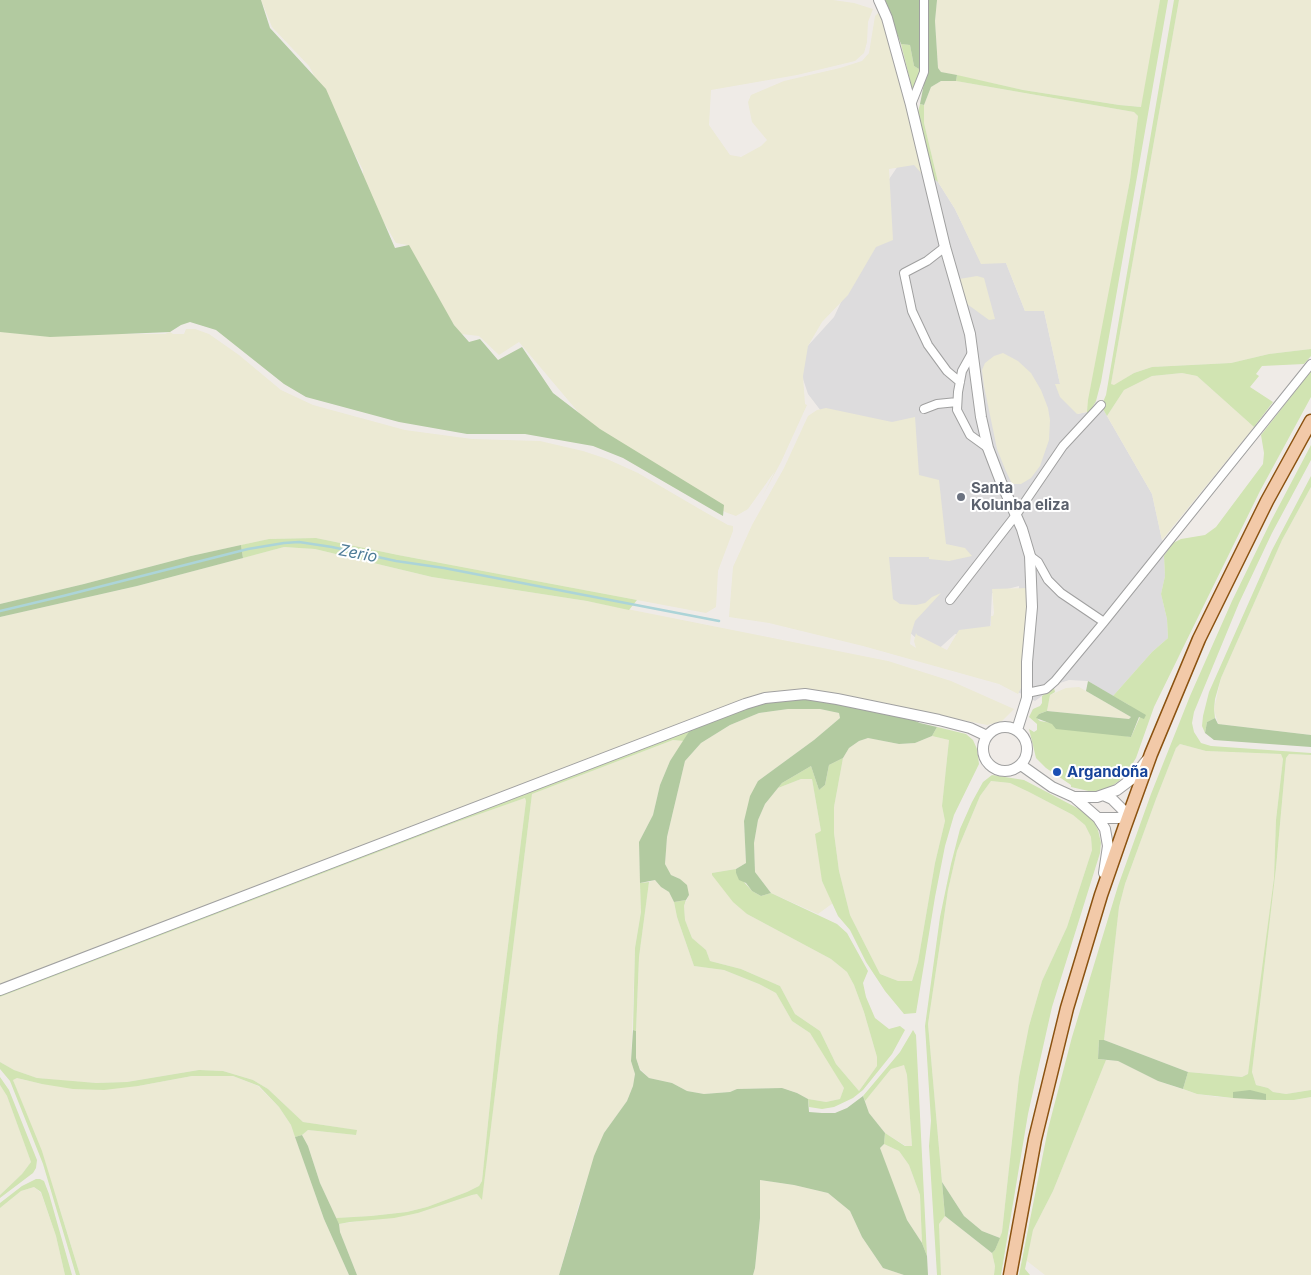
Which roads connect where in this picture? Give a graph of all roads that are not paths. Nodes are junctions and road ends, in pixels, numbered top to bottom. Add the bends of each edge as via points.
1 (879, 0) edge
2 (924, 0) edge
3 (911, 105) junction
4 (944, 247) junction
5 (973, 352) junction
6 (1311, 364) edge
7 (960, 382) junction
8 (957, 402) junction
9 (1101, 406) dead end
10 (924, 409) dead end
11 (1311, 421) edge
12 (988, 448) junction
13 (1016, 515) junction
14 (1030, 556) junction
15 (950, 600) dead end
16 (1104, 622) junction
17 (1027, 693) junction
18 (1017, 730) junction
19 (987, 736) junction
20 (1151, 754) junction
21 (1021, 765) junction
22 (1103, 795) junction
23 (1074, 797) junction
24 (1128, 816) junction
25 (1098, 818) junction
26 (1101, 895) junction
27 (0, 990) edge
28 (1010, 1275) edge

1 - 3 street
2 - 3 street via 924,72
3 - 4 street
4 - 5 street
4 - 7 street via 904,273 912,310 928,345 947,371
5 - 7 street
5 - 12 street
6 - 16 street
7 - 8 street
8 - 10 street
8 - 12 street via 957,410 970,435
9 - 13 street via 1063,446
11 - 20 main road via 1234,566 1199,639
12 - 13 street
13 - 14 street
13 - 15 street
14 - 16 street via 1062,593
14 - 17 street via 1032,607
16 - 17 street via 1046,689
17 - 18 street
18 - 19 street via 1001,727
18 - 21 street via 1027,744 1027,755
19 - 21 street via 983,751 990,765 1002,771
19 - 27 street via 939,720 830,697 805,694 765,698
20 - 22 street via 1133,778 1117,790
20 - 24 main road
21 - 23 street via 1052,787
22 - 23 street
22 - 24 street via 1112,799
23 - 25 street
24 - 25 street
24 - 26 main road
25 - 26 street via 1105,829 1108,846
26 - 28 main road via 1053,1062

